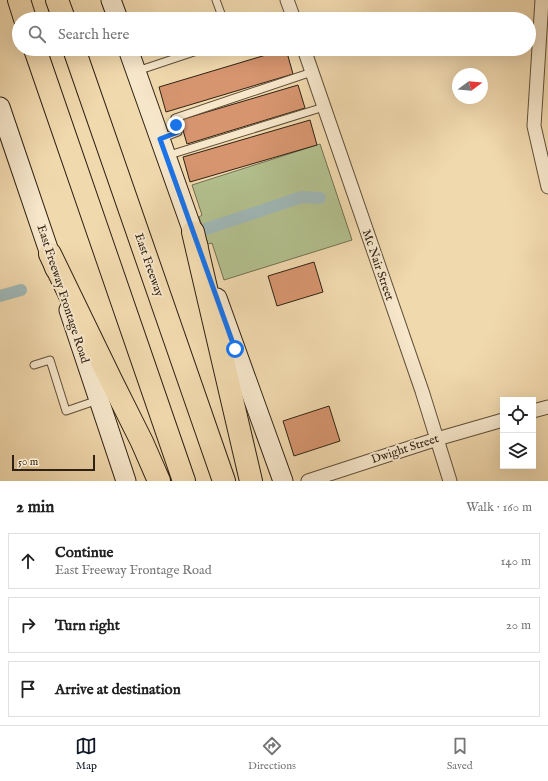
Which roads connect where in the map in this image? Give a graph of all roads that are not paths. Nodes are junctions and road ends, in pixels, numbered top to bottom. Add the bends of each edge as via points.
1 (19, 0) edge
2 (57, 0) edge
3 (111, 0) edge
4 (216, 0) edge
5 (287, 0) edge
6 (542, 0) edge
7 (23, 12) edge
8 (61, 12) edge
9 (115, 12) edge
10 (220, 12) edge
11 (290, 12) edge
12 (37, 56) edge
13 (76, 56) edge
14 (130, 56) edge
15 (183, 56) edge
16 (306, 56) edge
17 (136, 72) junction
18 (312, 72) junction
19 (0, 107) edge
20 (324, 107) junction
21 (160, 139) junction
22 (166, 156) junction
23 (548, 187) edge
24 (193, 232) junction
25 (50, 254) junction
26 (34, 365) dead end
27 (98, 400) junction
28 (548, 407) edge
29 (536, 410) edge
30 (500, 421) edge
31 (437, 439) junction
32 (126, 481) edge
33 (159, 481) edge
34 (184, 481) edge
35 (224, 481) edge
36 (251, 481) edge
37 (283, 481) edge
38 (308, 481) edge
39 (450, 481) edge

1 - 7 highway
2 - 8 highway
3 - 9 main road
4 - 10 lane
5 - 11 street
6 - 23 street via 534,126
12 - 34 highway
13 - 35 highway, East Freeway
14 - 17 main road
15 - 17 lane
16 - 18 street, Mc Nair Street
17 - 21 main road
18 - 20 street, Mc Nair Street
18 - 21 lane via 175,118 178,132
19 - 25 main road, East Freeway Frontage Road
20 - 22 lane
20 - 31 street, Mc Nair Street
21 - 22 main road
22 - 24 main road
24 - 36 highway
24 - 37 main road
25 - 27 main road, East Freeway Frontage Road
25 - 33 highway
26 - 27 lane via 50,360 66,411
27 - 32 main road, East Freeway Frontage Road
28 - 29 street
30 - 31 street, Dwight Street
31 - 38 street, Dwight Street
31 - 39 street, Mc Nair Street

